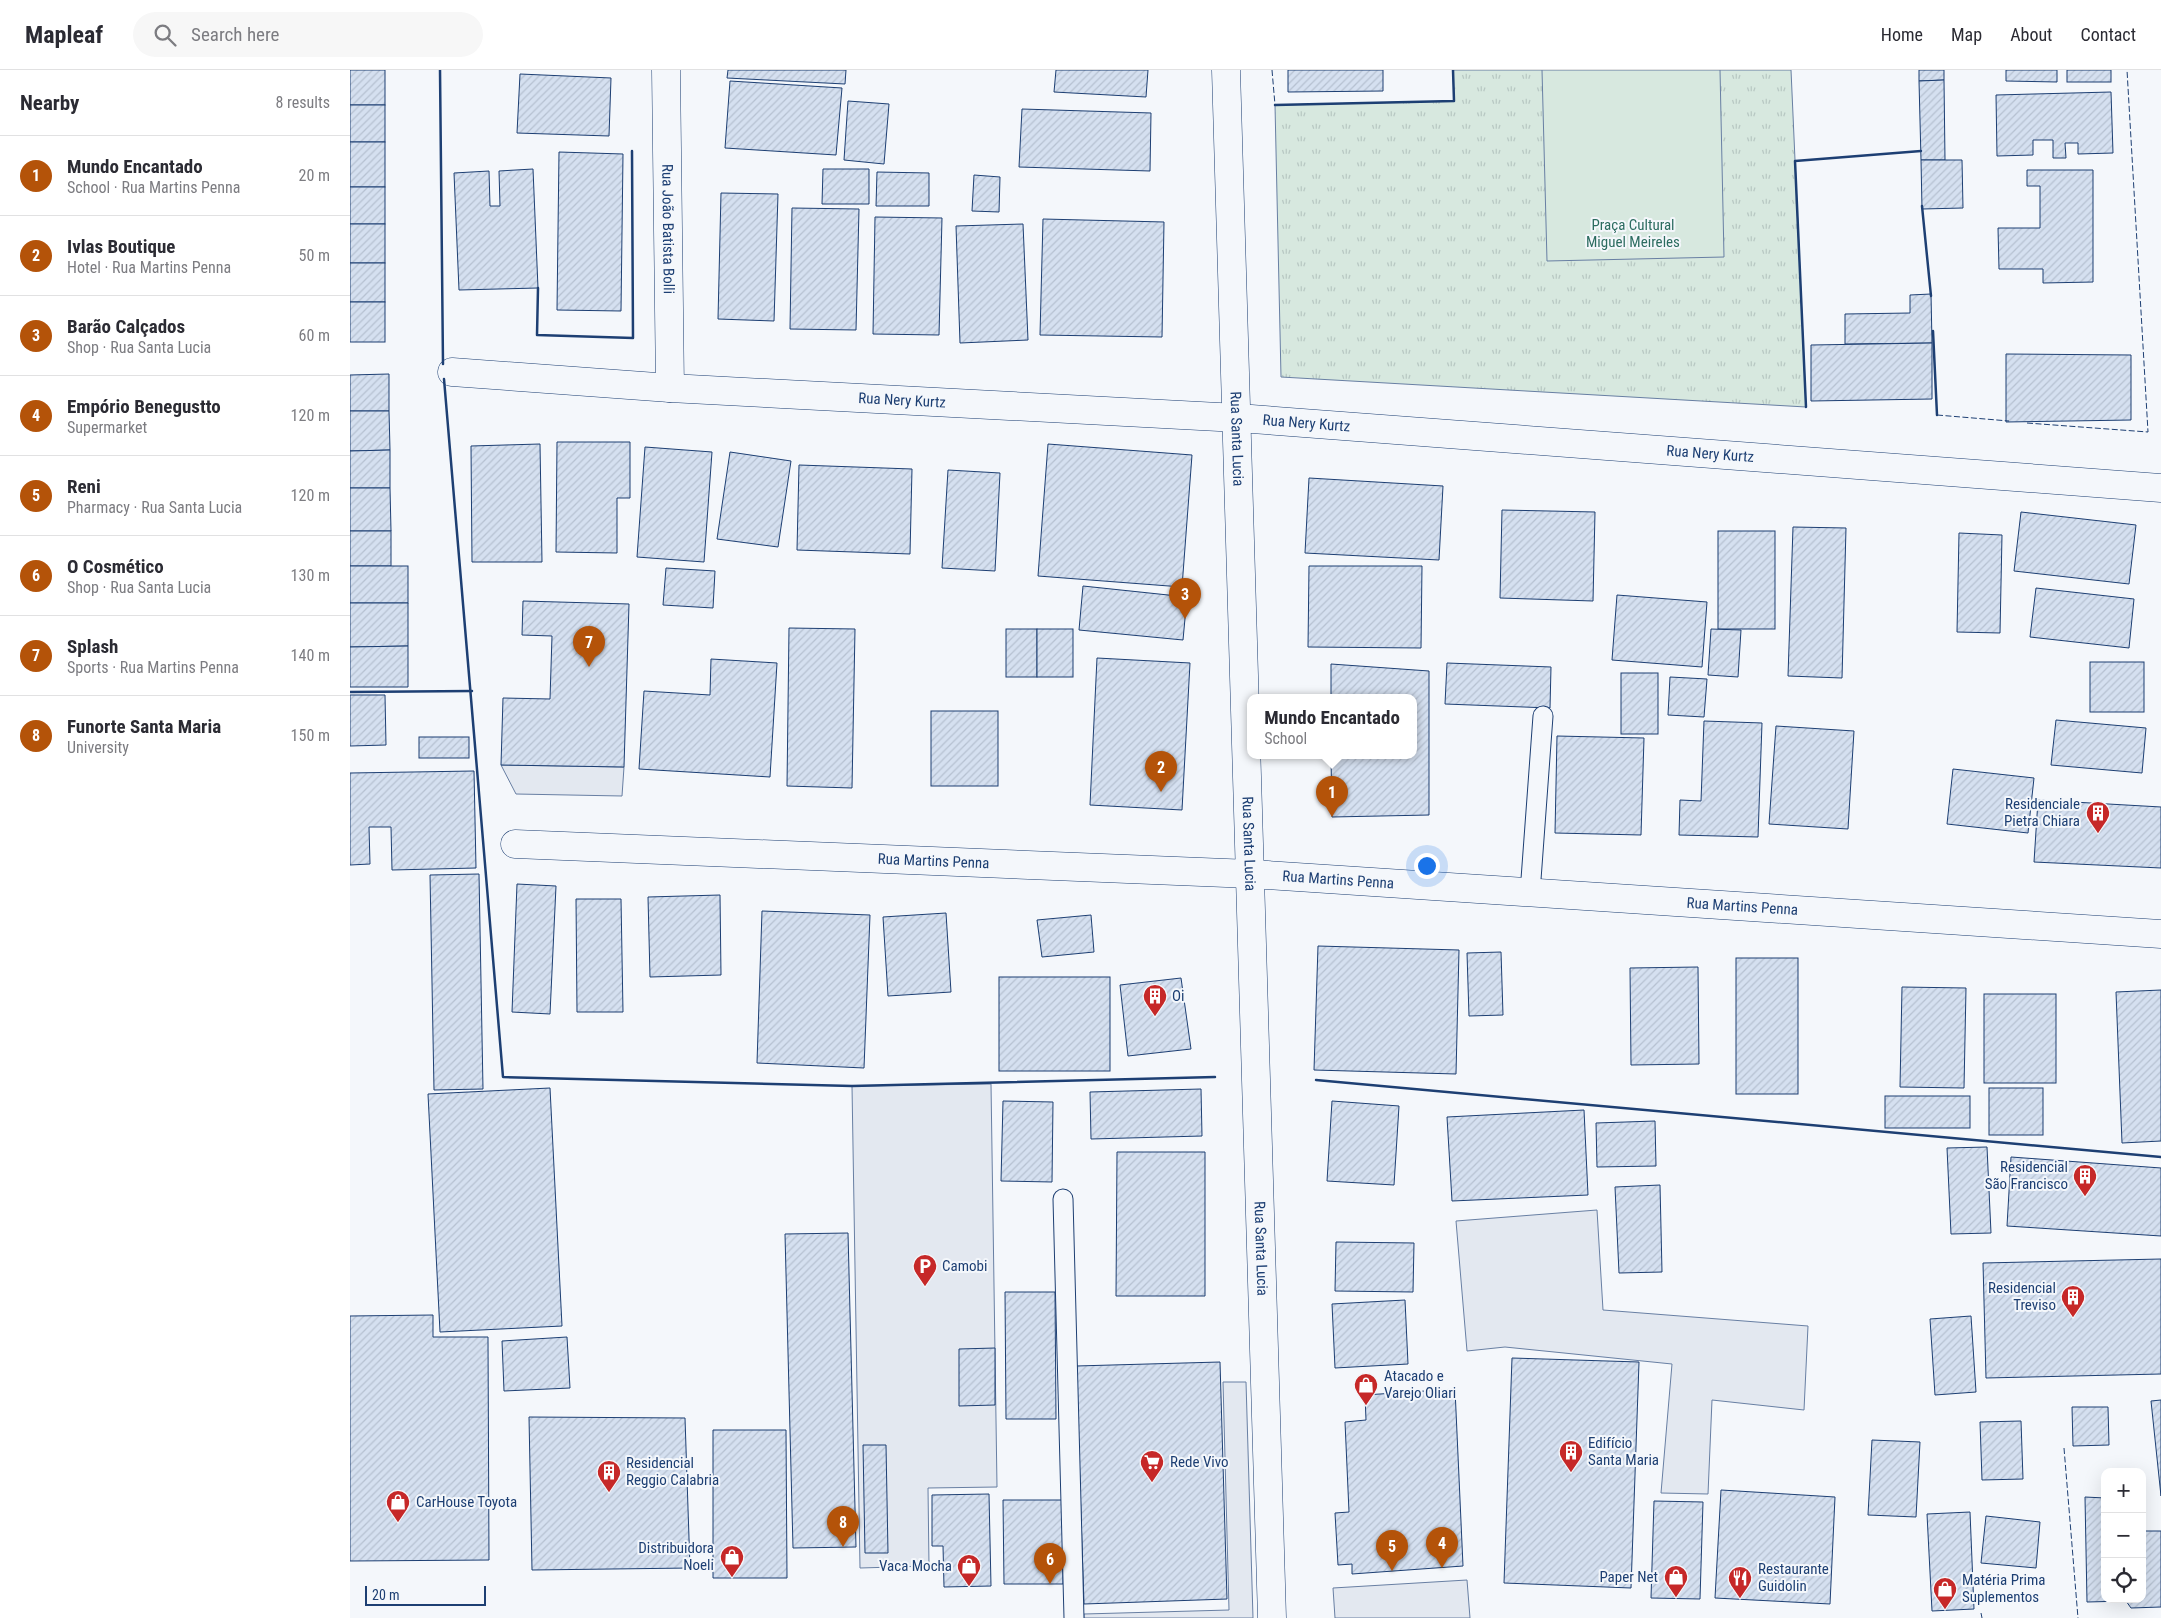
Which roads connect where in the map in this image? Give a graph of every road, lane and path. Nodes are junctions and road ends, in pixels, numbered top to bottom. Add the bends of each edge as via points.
1 (666, 70) edge
2 (1226, 70) edge
3 (452, 372) dead end
4 (670, 388) junction
5 (1238, 418) junction
6 (2161, 488) edge
7 (1543, 716) dead end
8 (1247, 734) edge
9 (1248, 759) edge
10 (515, 844) dead end
11 (1251, 874) junction
12 (1530, 893) junction
13 (2161, 934) edge
14 (1063, 1199) dead end
15 (1074, 1618) edge
16 (1272, 1618) edge

1 - 4 street, Rua João Batista Bolli
2 - 5 street, Rua Santa Lucia
3 - 4 street, Rua Nery Kurtz
4 - 5 street, Rua Nery Kurtz
5 - 6 street, Rua Nery Kurtz
5 - 8 street, Rua Santa Lucia
7 - 12 lane
9 - 11 street, Rua Santa Lucia
10 - 11 street, Rua Martins Penna
11 - 12 street, Rua Martins Penna
11 - 16 street, Rua Santa Lucia
12 - 13 street, Rua Martins Penna
14 - 15 lane

